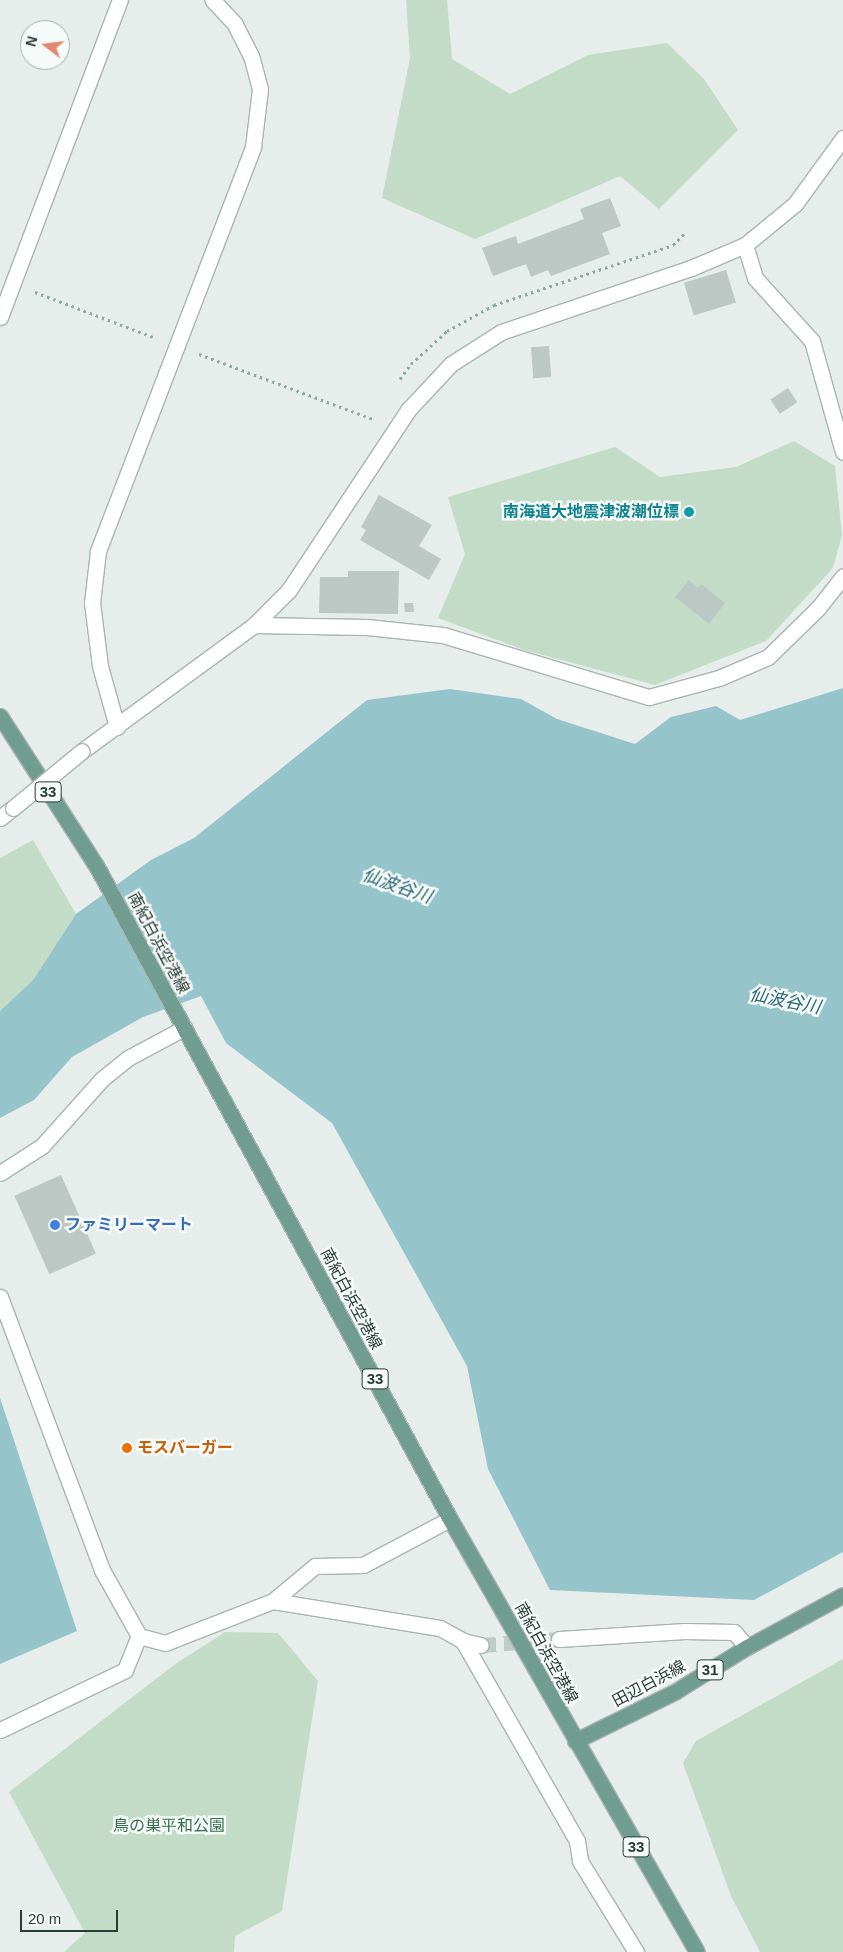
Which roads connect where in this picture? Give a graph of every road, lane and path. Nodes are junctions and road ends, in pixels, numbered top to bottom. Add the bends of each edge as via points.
1 (120, 0) edge
2 (213, 0) edge
3 (843, 138) edge
4 (686, 233) dead end
5 (745, 245) junction
6 (6, 281) edge
7 (0, 317) edge
8 (177, 346) junction
9 (394, 388) dead end
10 (377, 412) dead end
11 (843, 452) edge
12 (843, 576) edge
13 (254, 625) junction
14 (0, 716) edge
15 (117, 727) junction
16 (0, 818) edge
17 (181, 1022) junction
18 (0, 1173) edge
19 (0, 1298) edge
20 (450, 1518) junction
21 (843, 1595) edge
22 (273, 1601) junction
23 (139, 1636) junction
24 (559, 1639) tunnel mouth
25 (463, 1640) junction
26 (481, 1645) tunnel mouth
27 (747, 1647) junction
28 (0, 1730) edge
29 (575, 1741) junction
30 (636, 1952) edge
31 (697, 1952) edge

1 - 6 street
2 - 8 street via 235,24 251,56 260,89 253,147
3 - 5 street via 795,204
4 - 9 path via 673,245 494,305 447,331 411,364
5 - 11 street via 755,278 812,341
5 - 13 street via 691,268 501,332 451,364 408,410 288,590
6 - 7 street
6 - 8 path
8 - 10 path via 372,420
8 - 15 street via 98,552 92,603 100,666
12 - 13 street via 819,606 768,657 719,678 649,697 443,635 367,627
13 - 15 street
14 - 17 main road, 南紀白浜空港線 / 33 via 97,867
15 - 16 street, bridge via 82,750
17 - 18 street via 102,1079 42,1146
17 - 20 main road, 南紀白浜空港線 / 33
19 - 23 street via 102,1570
20 - 22 street via 363,1565 315,1566
20 - 29 main road, 南紀白浜空港線 / 33
21 - 27 main road, 田辺白浜線 / 31
22 - 23 street via 166,1643
22 - 25 street via 440,1628
23 - 28 street via 125,1670
24 - 27 street via 685,1631 734,1632
25 - 26 street
25 - 30 street via 577,1841 580,1861
27 - 29 main road, 田辺白浜線 / 31 via 676,1691
29 - 31 main road, 南紀白浜空港線 / 33

